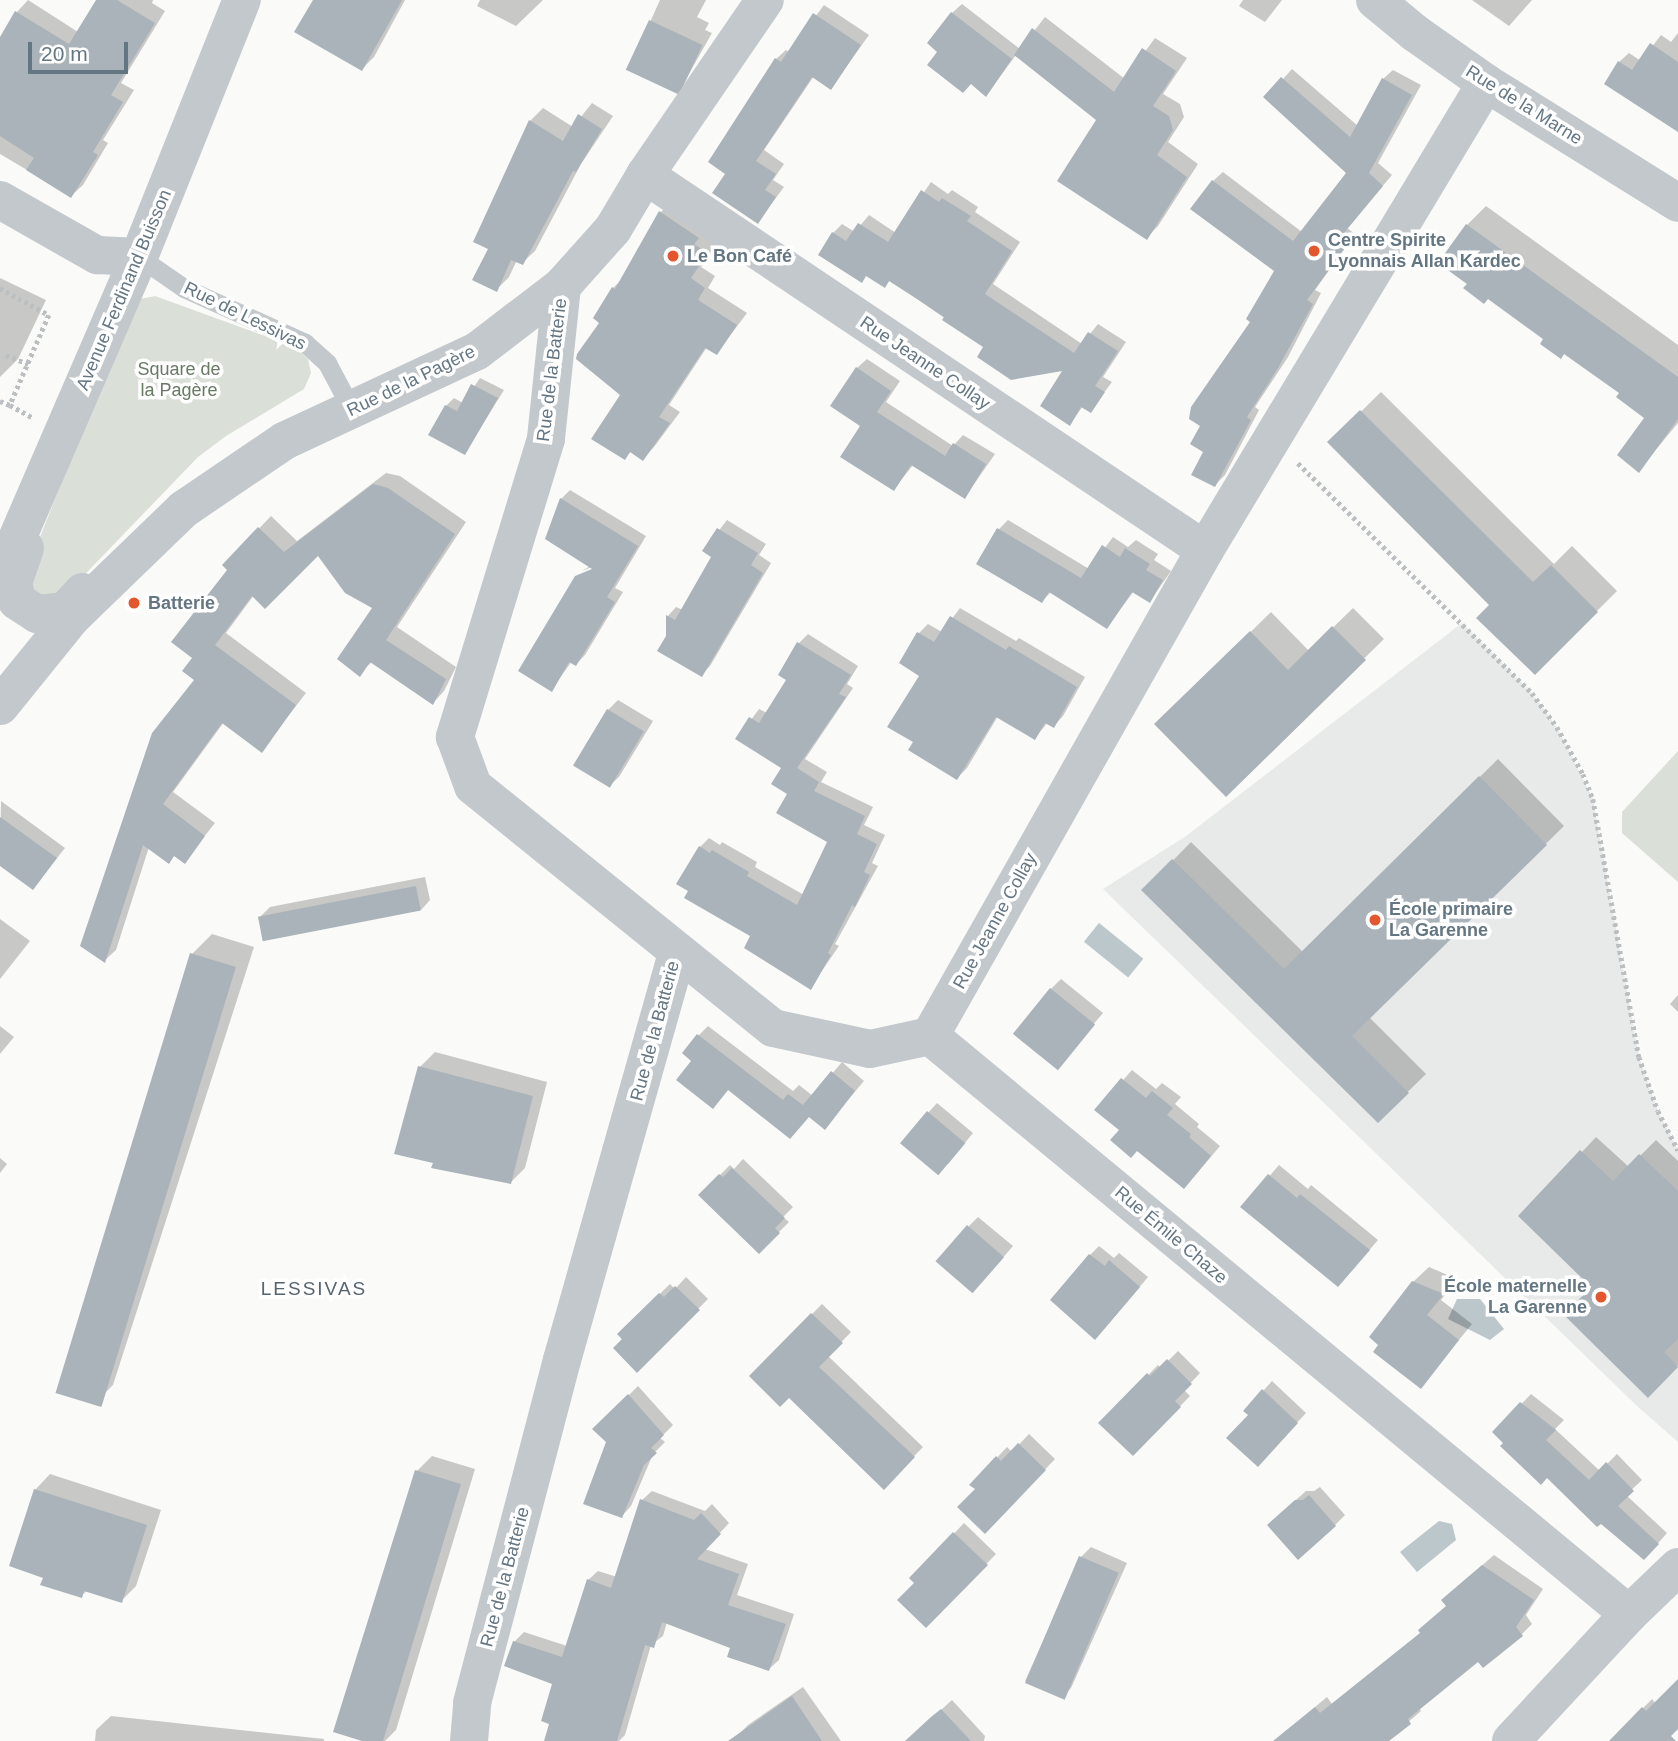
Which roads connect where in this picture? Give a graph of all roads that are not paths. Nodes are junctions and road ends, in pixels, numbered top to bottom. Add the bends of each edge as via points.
1 (243, 0) edge
2 (765, 0) edge
3 (1375, 0) edge
4 (1486, 83) junction
5 (645, 175) junction
6 (0, 200) edge
7 (1678, 203) edge
8 (139, 257) junction
9 (562, 286) junction
10 (352, 410) junction
11 (63, 434) junction
12 (155, 538) junction
13 (1205, 550) junction
14 (0, 578) edge
15 (0, 706) edge
16 (677, 953) junction
17 (930, 1036) junction
18 (1678, 1567) edge
19 (1629, 1614) junction
20 (469, 1741) edge
21 (1511, 1741) edge

1 - 8 street, Avenue Ferdinand Buisson
2 - 5 street, Rue de la Pagère
3 - 4 street, Rue de la Marne
4 - 7 street, Rue de la Marne
4 - 13 street, Rue Jeanne Collay
5 - 9 street, Rue de la Pagère via 613,229
5 - 13 street, Rue Jeanne Collay
6 - 8 street via 97,254
8 - 10 lane, Rue de Lessivas via 184,288 305,342 327,363
8 - 11 street, Avenue Ferdinand Buisson
9 - 10 street, Rue de la Pagère via 477,351
9 - 16 street, Rue de la Batterie via 546,439 456,737 474,786
10 - 12 street, Rue de la Pagère via 284,441 184,509
11 - 12 street via 49,491 13,582 17,601 37,614 65,611 107,567
11 - 14 street, Avenue Ferdinand Buisson
12 - 15 street, Rue de la Pagère via 72,617
13 - 17 street, Rue Jeanne Collay
16 - 17 street via 773,1028 870,1049
16 - 20 street, Rue de la Batterie via 562,1360 472,1703
17 - 19 street, Rue Émile Chaze
18 - 19 street
19 - 21 street

